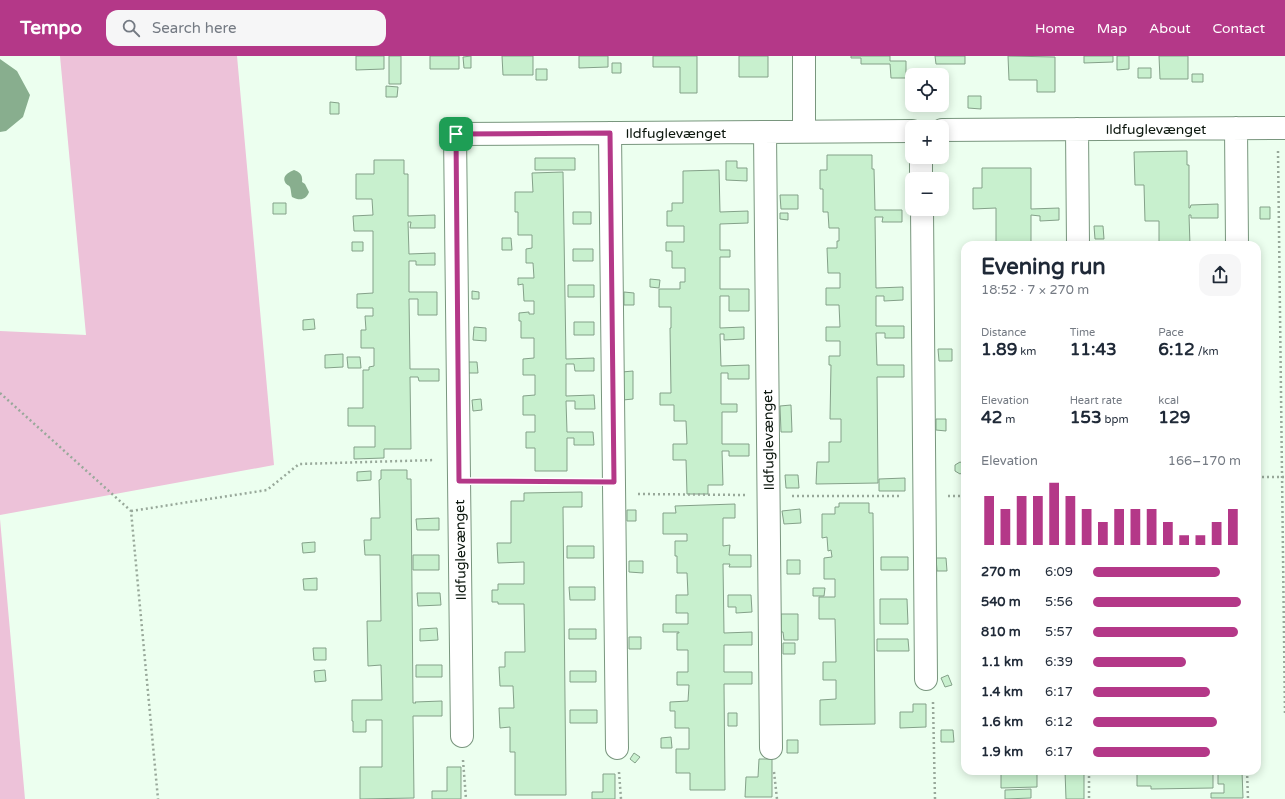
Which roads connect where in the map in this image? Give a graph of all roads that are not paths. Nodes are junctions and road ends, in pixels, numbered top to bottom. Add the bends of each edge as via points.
1 (804, 56) edge
2 (1236, 128) junction
3 (1282, 128) edge
4 (949, 130) edge
5 (1077, 130) junction
6 (905, 131) edge
7 (765, 132) junction
8 (804, 132) junction
9 (610, 133) junction
10 (922, 216) edge
11 (1078, 241) edge
12 (1237, 241) edge
13 (926, 679) road end
14 (462, 736) road end
15 (617, 748) road end
16 (771, 748) road end

1 - 8 street
2 - 3 street, Ildfuglevænget
2 - 5 street, Ildfuglevænget
2 - 12 street
4 - 5 street, Ildfuglevænget
5 - 11 street
6 - 8 street, Ildfuglevænget
7 - 8 street, Ildfuglevænget
7 - 9 street, Ildfuglevænget
7 - 16 street, Ildfuglevænget
9 - 14 street, Ildfuglevænget via 456,134
9 - 15 street, Ildfuglevænget
10 - 13 street

